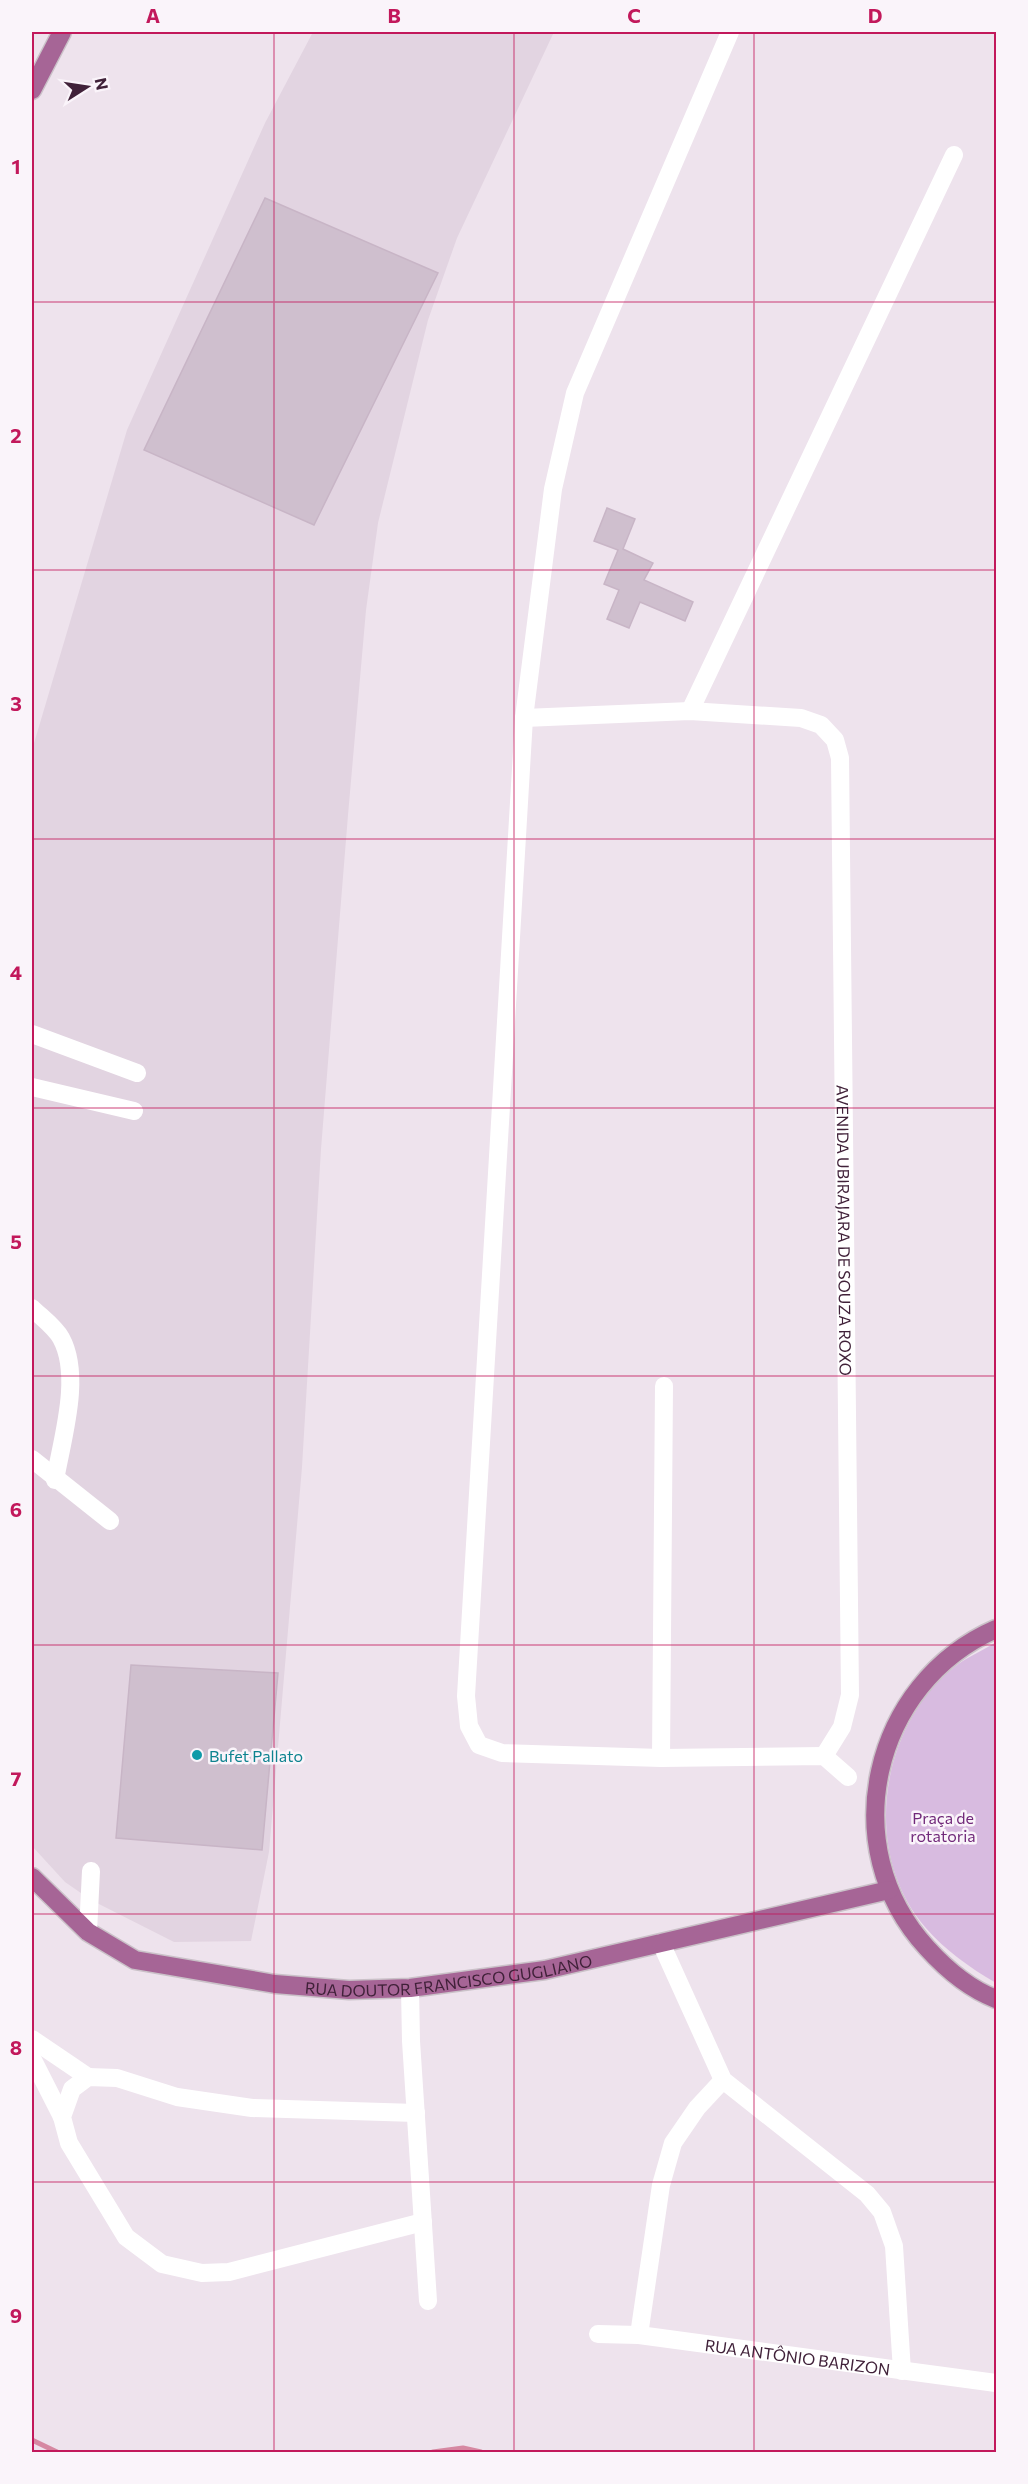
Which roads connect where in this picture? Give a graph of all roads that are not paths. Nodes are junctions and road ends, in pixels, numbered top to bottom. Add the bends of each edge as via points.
1 (62, 32) edge
2 (730, 32) edge
3 (32, 90) edge
4 (954, 155) dead end
5 (690, 711) junction
6 (524, 718) junction
7 (32, 1034) edge
8 (137, 1073) dead end
9 (32, 1087) edge
10 (134, 1111) dead end
11 (32, 1308) edge
12 (664, 1386) dead end
13 (32, 1459) edge
14 (55, 1480) junction
15 (110, 1521) dead end
16 (996, 1629) edge
17 (824, 1756) junction
18 (661, 1758) junction
19 (848, 1778) dead end
20 (91, 1871) dead end
21 (32, 1878) edge
22 (890, 1890) junction
23 (88, 1932) junction
24 (661, 1943) junction
25 (410, 1988) junction
26 (996, 1999) edge
27 (32, 2039) edge
28 (32, 2058) edge
29 (88, 2077) junction
30 (723, 2080) junction
31 (416, 2113) junction
32 (62, 2117) junction
33 (423, 2222) junction
34 (428, 2301) dead end
35 (598, 2334) dead end
36 (639, 2335) junction
37 (902, 2371) junction
38 (996, 2383) edge

1 - 3 main road
2 - 6 street via 575,393 554,489
4 - 5 street
5 - 6 street
5 - 17 street, AVENIDA UBIRAJARA DE SOUZA ROXO via 801,718 821,725 835,740 840,758 850,1695 842,1726
6 - 18 street via 466,1696 469,1725 479,1745 502,1753
7 - 8 street
9 - 10 street
11 - 14 street via 60,1335 69,1354 71,1383
12 - 18 street
13 - 14 street
14 - 15 street
16 - 22 main road via 973,1639 932,1671 902,1712 882,1759 874,1810 878,1851
17 - 18 street
17 - 19 street
20 - 23 street
21 - 23 main road, RUA DOUTOR FRANCISCO GUGLIANO
22 - 24 main road, RUA DOUTOR FRANCISCO GUGLIANO
22 - 26 main road via 913,1933 946,1969
23 - 25 main road, RUA DOUTOR FRANCISCO GUGLIANO via 135,1960 275,1984 349,1990
24 - 25 main road, RUA DOUTOR FRANCISCO GUGLIANO via 545,1970
24 - 30 street
25 - 31 street
27 - 29 street
28 - 32 street
29 - 31 street via 117,2078 177,2097 252,2108
29 - 32 street via 72,2090
30 - 36 street via 673,2143 661,2185
30 - 37 street via 867,2193 882,2212 894,2246
31 - 33 street
32 - 33 street via 69,2143 126,2236 162,2264 202,2273 229,2272
33 - 34 street
35 - 36 street, RUA ANTÔNIO BARIZON
36 - 37 street, RUA ANTÔNIO BARIZON
37 - 38 street, RUA ANTÔNIO BARIZON

